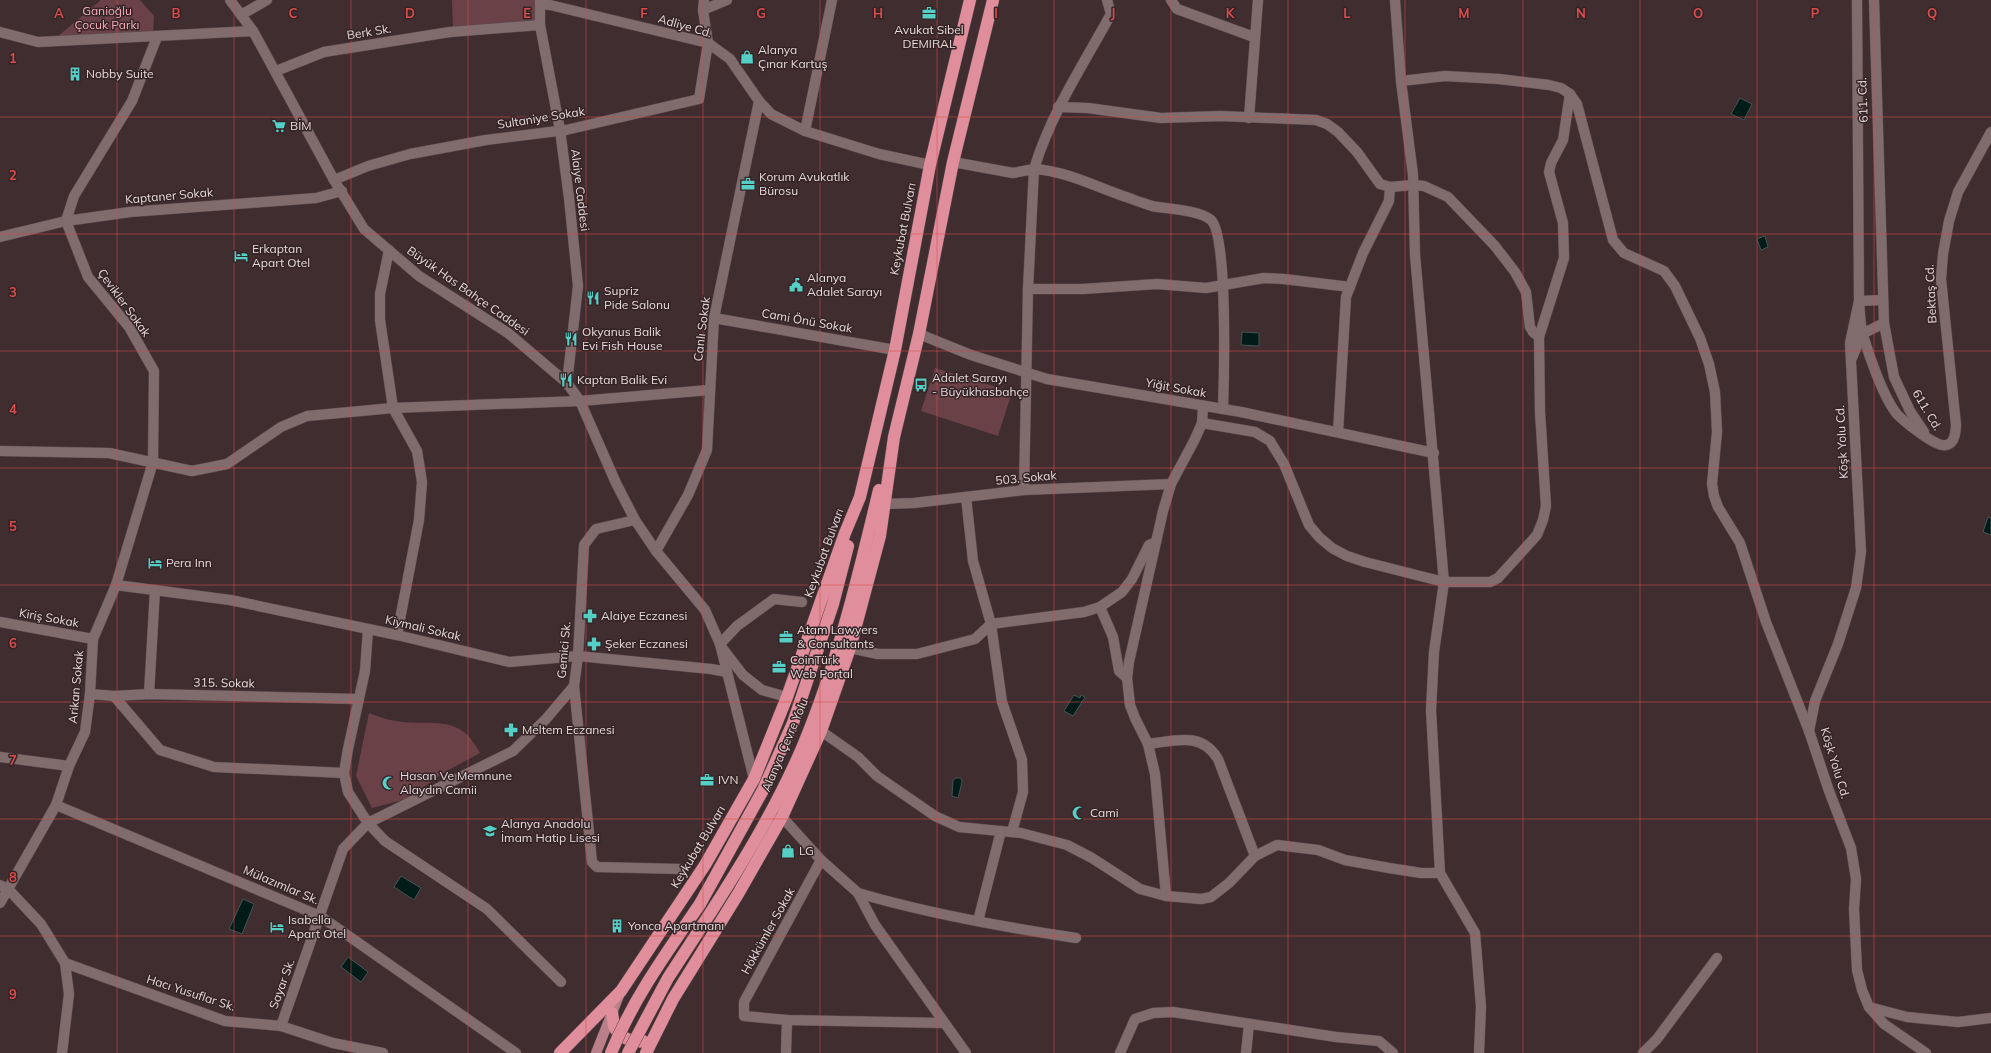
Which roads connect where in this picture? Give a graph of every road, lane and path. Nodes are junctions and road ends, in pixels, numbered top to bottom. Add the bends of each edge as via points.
1 (230, 0) edge
2 (267, 0) edge
3 (727, 0) edge
4 (832, 0) edge
5 (970, 0) edge
6 (992, 0) edge
7 (1107, 0) edge
8 (1171, 0) edge
9 (1258, 0) edge
10 (1395, 0) edge
11 (1857, 0) edge
12 (1874, 0) edge
13 (540, 2) edge
14 (704, 5) edge
15 (241, 15) junction
16 (540, 25) junction
17 (253, 31) junction
18 (0, 32) edge
19 (157, 37) junction
20 (1254, 37) junction
21 (708, 44) junction
22 (276, 71) junction
23 (1401, 81) junction
24 (1570, 94) junction
25 (759, 101) junction
26 (1058, 107) junction
27 (1249, 118) junction
28 (560, 130) junction
29 (805, 131) junction
30 (1991, 132) edge
31 (953, 162) junction
32 (930, 165) junction
33 (1034, 170) junction
34 (334, 180) junction
35 (1413, 185) junction
36 (1390, 187) junction
37 (342, 191) junction
38 (66, 221) junction
39 (0, 237) edge
40 (389, 250) junction
41 (1222, 286) junction
42 (1350, 288) junction
43 (1028, 289) junction
44 (1882, 300) junction
45 (1859, 302) junction
46 (714, 318) junction
47 (1884, 323) junction
48 (919, 334) junction
49 (1862, 334) junction
50 (1539, 337) junction
51 (895, 350) junction
52 (1851, 360) junction
53 (1026, 373) junction
54 (567, 383) junction
55 (709, 390) junction
56 (580, 401) junction
57 (1203, 406) junction
58 (393, 408) junction
59 (1223, 409) junction
60 (1202, 423) junction
61 (1338, 432) junction
62 (894, 437) junction
63 (1931, 442) junction
64 (0, 451) edge
65 (1434, 452) junction
66 (153, 462) junction
67 (1171, 484) junction
68 (1024, 490) junction
69 (860, 497) junction
70 (966, 497) junction
71 (884, 504) junction
72 (635, 520) junction
73 (1156, 542) junction
74 (656, 551) junction
75 (1444, 582) junction
76 (116, 585) junction
77 (155, 590) junction
78 (802, 602) dead end
79 (1100, 607) junction
80 (0, 622) edge
81 (991, 624) junction
82 (368, 629) junction
83 (397, 634) junction
84 (93, 639) junction
85 (720, 644) junction
86 (850, 648) junction
87 (578, 656) junction
88 (727, 672) junction
89 (1127, 678) junction
90 (574, 686) junction
91 (90, 694) junction
92 (149, 694) junction
93 (114, 696) junction
94 (787, 696) junction
95 (358, 699) junction
96 (821, 731) junction
97 (1810, 731) junction
98 (1148, 744) junction
99 (0, 757) edge
100 (69, 766) junction
101 (344, 773) junction
102 (754, 779) junction
103 (56, 805) junction
104 (782, 817) junction
105 (368, 823) junction
106 (1007, 832) junction
107 (1255, 856) junction
108 (821, 860) junction
109 (680, 869) dead end
110 (1440, 873) junction
111 (4, 888) edge
112 (858, 893) junction
113 (1166, 896) junction
114 (0, 903) edge
115 (320, 916) junction
116 (978, 922) junction
117 (1076, 938) dead end
118 (1717, 958) dead end
119 (65, 963) junction
120 (561, 982) dead end
121 (621, 991) junction
122 (1869, 1007) junction
123 (612, 1013) junction
124 (1991, 1018) edge
125 (787, 1020) junction
126 (944, 1023) junction
127 (1249, 1024) junction
128 (281, 1026) junction
129 (652, 1040) junction
130 (333, 1048) edge
131 (62, 1053) edge
132 (383, 1053) edge
133 (516, 1053) edge
134 (560, 1053) edge
135 (596, 1053) edge
136 (611, 1053) edge
137 (628, 1053) edge
138 (646, 1053) edge
139 (786, 1053) edge
140 (966, 1053) edge
141 (1120, 1053) edge
142 (1246, 1053) edge
143 (1393, 1053) edge
144 (1479, 1053) edge
145 (1644, 1053) edge
146 (1926, 1053) edge

1 - 15 street, Büyük Has Bahçe Caddesi
2 - 15 street
3 - 14 street
4 - 29 street
5 - 32 highway, Keykubat Bulvarı
6 - 31 highway
7 - 26 street via 1111,14
8 - 20 street via 1177,9
9 - 20 street
10 - 23 street
11 - 45 street, 611. Cd.
12 - 44 street, 611. Cd.
13 - 16 street, Alaiye Caddesi
13 - 21 street, Adliye Cd.
14 - 21 street
15 - 17 street, Büyük Has Bahçe Caddesi
16 - 22 street, Berk Sk. via 450,32 324,52
16 - 28 street, Alaiye Caddesi
17 - 19 street
17 - 22 street, Büyük Has Bahçe Caddesi
18 - 19 street via 38,42
19 - 38 street via 132,101 74,196
20 - 27 street
21 - 25 street, Adliye Cd. via 730,59
21 - 28 street, Sultaniye Sokak via 699,99
22 - 34 street, Büyük Has Bahçe Caddesi
23 - 24 street via 1445,76 1499,79 1549,85
23 - 35 street
24 - 50 street via 1563,140 1549,172 1563,223 1564,258
24 - 97 street via 1578,104 1613,240 1624,253 1664,271 1675,286 1700,338 1709,364 1716,399 1717,432 1712,484 1714,496 1718,508 1740,543 1766,622
25 - 29 street, Adliye Cd. via 771,114
25 - 46 street, Canlı Sokak
26 - 27 street via 1088,108 1161,118
26 - 33 street via 1042,141
27 - 36 street via 1316,120 1327,124 1357,152 1380,184
28 - 34 street, Sultaniye Sokak via 410,154 368,166
28 - 54 street, Alaiye Caddesi via 578,286
29 - 32 street, Adliye Cd. via 879,154
30 - 63 street, Bektaş Cd. via 1958,192 1949,221 1941,279 1956,435 1949,444 1942,446
31 - 33 street via 1013,173
31 - 48 highway
32 - 51 highway, Keykubat Bulvarı
33 - 41 street via 1058,172 1152,206 1207,217 1216,226 1218,234
33 - 43 street
34 - 37 street, Büyük Has Bahçe Caddesi
35 - 36 street
35 - 50 street via 1424,186 1448,197 1495,246 1522,282 1528,303 1530,327
35 - 65 street via 1416,256
36 - 42 street via 1389,201 1363,253
37 - 38 street, Kaptaner Sokak via 316,198 130,212
37 - 40 street, Büyük Has Bahçe Caddesi via 364,229
38 - 39 street, Kaptaner Sokak
38 - 66 street, Çevikler Sokak via 88,277 129,328 154,371
40 - 54 street, Büyük Has Bahçe Caddesi via 419,276 508,333
40 - 58 street via 380,294 380,320
41 - 42 street via 1264,278
41 - 43 street via 1206,288 1157,284 1083,289
41 - 59 street via 1225,355
42 - 61 street via 1346,297
43 - 53 street
44 - 45 street
44 - 47 street, 611. Cd.
45 - 49 street, 611. Cd.
45 - 52 street, Köşk Yolu Cd. via 1850,343
46 - 51 street, Cami Önü Sokak
46 - 55 street, Canlı Sokak
47 - 49 street
47 - 63 street, 611. Cd. via 1894,377 1910,411
48 - 53 street, Yiğit Sokak
48 - 62 highway
49 - 52 street
49 - 63 street, 611. Cd. via 1882,386 1896,413
50 - 75 street via 1540,412 1546,489 1543,520 1537,535 1498,578 1490,582
51 - 69 highway, Keykubat Bulvarı
52 - 97 street, Köşk Yolu Cd. via 1861,552 1856,588 1838,644 1815,701
53 - 57 street, Yiğit Sokak via 1047,379
53 - 68 street
54 - 56 street, Büyük Has Bahçe Caddesi
55 - 56 street
55 - 74 street, Canlı Sokak via 707,450 688,495
56 - 58 street
56 - 72 street, Büyük Has Bahçe Caddesi
57 - 59 street, Yiğit Sokak
57 - 60 street
58 - 66 street via 307,416 281,426 227,464 192,471
58 - 83 street via 417,451 422,482 419,520
59 - 61 street, Yiğit Sokak
60 - 67 street
60 - 75 street via 1255,432 1270,441 1284,464 1309,525 1332,548 1365,562
61 - 65 street, Yiğit Sokak
62 - 71 highway
62 - 137 highway, Alanya Çevre Yolu, bridge via 835,659 802,748 750,852 668,978
64 - 66 street via 110,454
65 - 75 street
66 - 76 street, Arikan Sokak
67 - 68 street, 503. Sokak
67 - 73 street
68 - 70 street, 503. Sokak
69 - 94 highway, Keykubat Bulvarı
69 - 136 highway, Alanya Çevre Yolu, bridge via 833,604 793,723 763,790 700,904 655,969
70 - 71 street, 503. Sokak
70 - 81 street via 973,562
71 - 86 highway via 880,536
72 - 74 street, Büyük Has Bahçe Caddesi
72 - 87 street, Gemici Sk. via 596,529 584,545
73 - 79 street via 1149,545 1132,579 1122,592
73 - 89 street
74 - 85 street, Büyük Has Bahçe Caddesi via 705,610
75 - 110 street via 1434,652 1431,710
76 - 77 street, Kiymali Sokak
76 - 84 street, Arikan Sokak
77 - 82 street, Kiymali Sokak via 230,600
77 - 92 street
78 - 85 street via 774,599 737,626
79 - 81 street via 1084,612
79 - 89 street via 1113,637 1119,671
80 - 84 street, Kiriş Sokak
81 - 86 street via 975,639 917,654 878,654
81 - 106 street via 1002,702 1022,760 1024,792
82 - 83 street, Kiymali Sokak
82 - 95 street via 365,670
83 - 87 street, Kiymali Sokak via 509,662
84 - 91 street, Arikan Sokak
85 - 88 street, Büyük Has Bahçe Caddesi
85 - 94 street via 748,679 762,690
86 - 96 highway
87 - 88 street, Kiymali Sokak
87 - 90 street, Gemici Sk.
88 - 102 street, Büyük Has Bahçe Caddesi
89 - 98 street via 1130,705
90 - 105 street, Gemici Sk. via 546,719 513,751
90 - 109 street via 592,862 597,867
91 - 93 street, 315. Sokak
91 - 100 street, Arikan Sokak via 85,732
92 - 93 street, 315. Sokak
92 - 95 street, 315. Sokak
93 - 101 street via 160,750 214,766
94 - 102 highway, Keykubat Bulvarı
95 - 101 street
96 - 104 highway
96 - 106 street via 858,757 877,776 935,816 959,827
97 - 122 street, Köşk Yolu Cd. via 1829,791 1852,848 1856,879 1854,909 1857,970
98 - 107 street via 1192,740 1204,743 1212,749
98 - 113 street via 1155,774
99 - 100 street
100 - 103 street, Arikan Sokak
101 - 105 street via 348,792
102 - 121 highway, Keykubat Bulvarı via 705,865
103 - 111 street, Arikan Sokak
103 - 115 street, Mülazımlar Sk.
104 - 108 street
104 - 129 highway via 673,999
105 - 115 street, Sayar Sk. via 343,849
105 - 120 street via 384,841 487,909
106 - 113 street via 1067,845 1092,858 1140,890
106 - 116 street
107 - 110 street via 1277,845 1318,850 1345,860 1389,868
107 - 113 street via 1229,883 1211,897 1201,899
108 - 112 street
108 - 125 street, Hökkümler Sokak via 744,1002 744,1016
110 - 144 street via 1475,933 1481,1007
111 - 114 street, Arikan Sokak
111 - 119 street via 41,924
112 - 116 street
112 - 126 street via 875,925
115 - 128 street, Sayar Sk.
115 - 133 street, Mülazımlar Sk.
116 - 117 street
118 - 145 street
119 - 128 street, Hacı Yusuflar Sk. via 225,1021
119 - 131 street via 69,994
121 - 123 main road
121 - 134 highway, Keykubat Bulvarı
122 - 124 street via 1907,1017 1958,1022
122 - 146 street, Köşk Yolu Cd. via 1884,1024
123 - 129 highway via 614,1027 625,1039 638,1042
123 - 135 main road
125 - 126 street
125 - 139 street
126 - 140 street
127 - 141 street via 1173,1012 1153,1013 1135,1019
127 - 142 street
127 - 143 street via 1379,1041
128 - 130 street, Hacı Yusuflar Sk.
129 - 138 highway
130 - 132 street, Hacı Yusuflar Sk.

